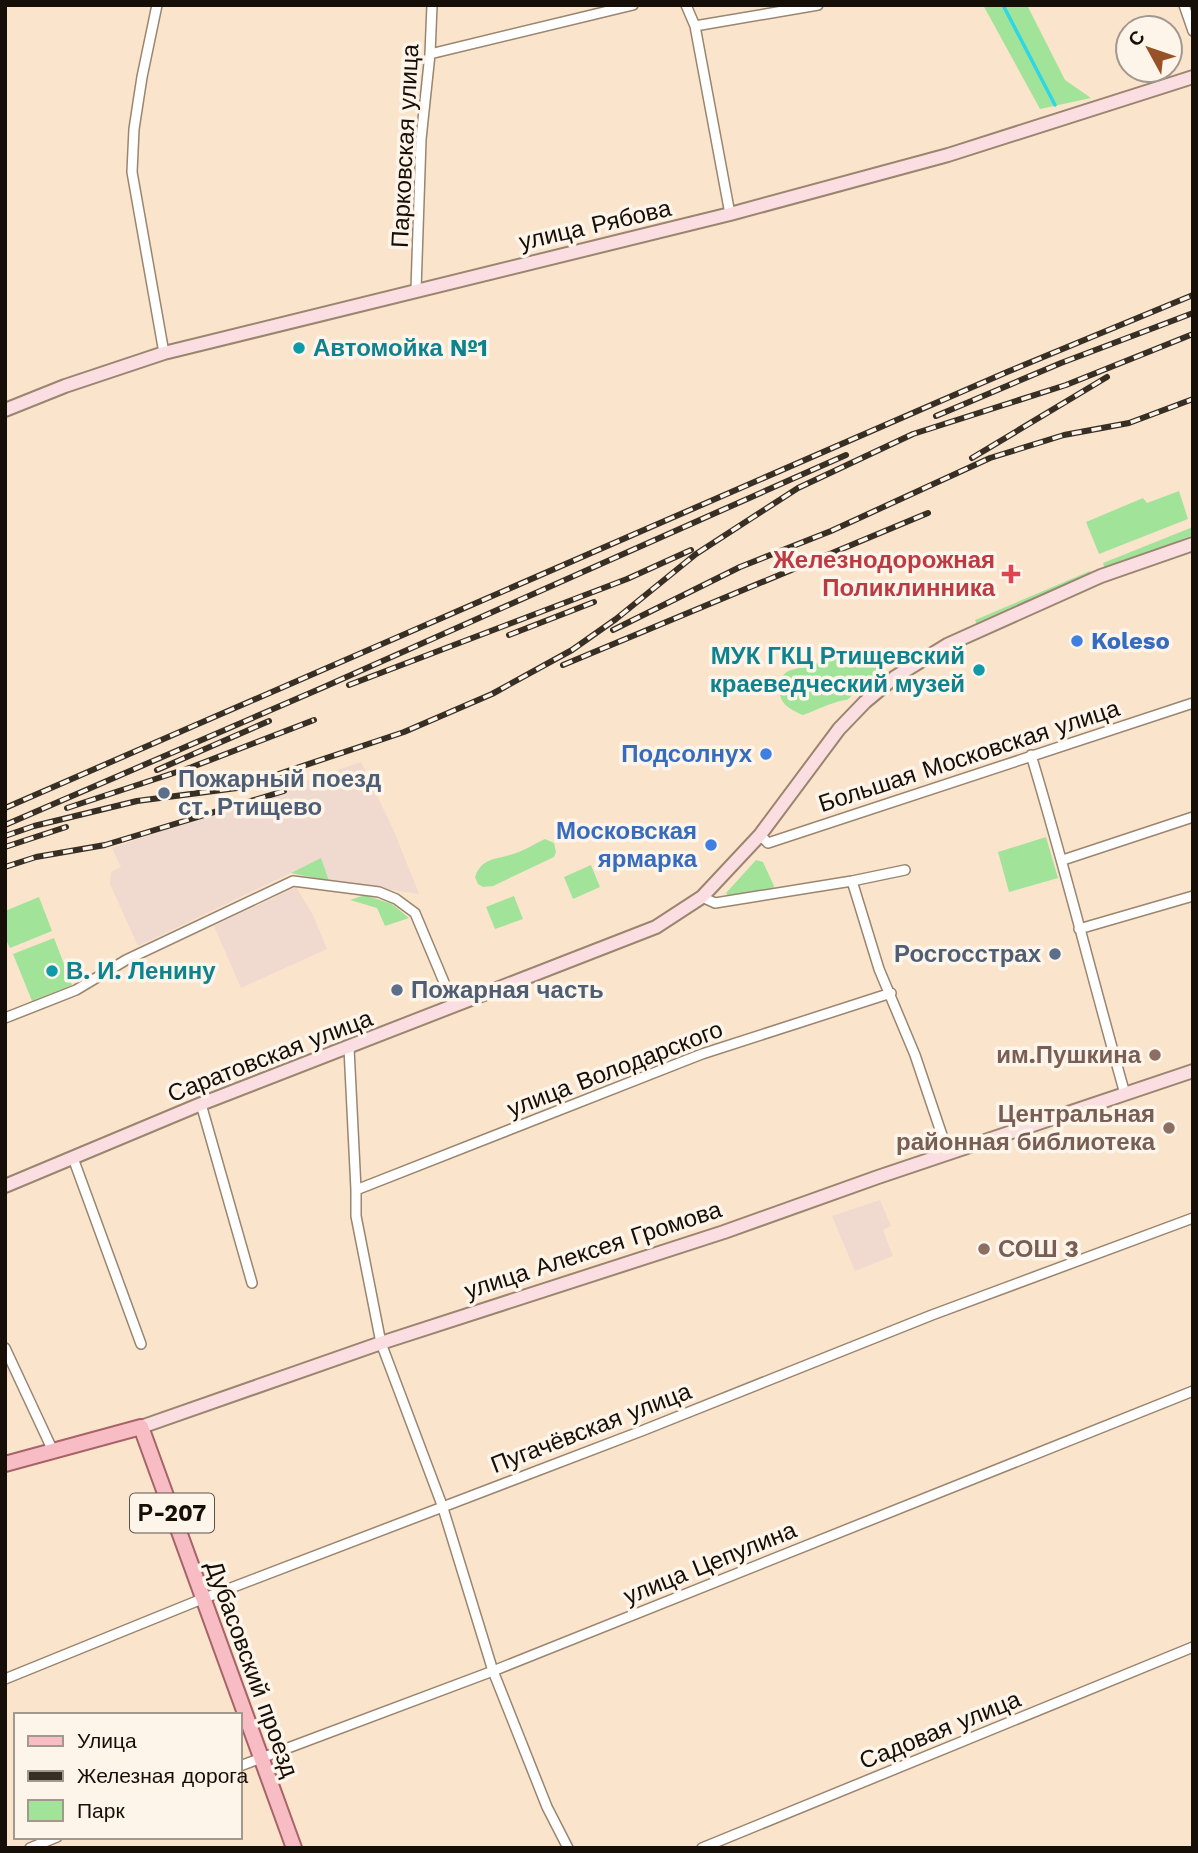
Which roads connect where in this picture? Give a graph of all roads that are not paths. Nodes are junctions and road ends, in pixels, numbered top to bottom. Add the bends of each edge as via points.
1 (157, 5) edge
2 (432, 5) edge
3 (633, 5) edge
4 (686, 5) edge
5 (818, 5) edge
6 (1184, 5) edge
7 (695, 26) junction
8 (1193, 31) edge
9 (430, 54) junction
10 (1193, 77) edge
11 (730, 214) junction
12 (416, 290) junction
13 (164, 353) junction
14 (5, 410) edge
15 (1193, 544) edge
16 (1193, 703) edge
17 (1031, 755) junction
18 (1193, 817) edge
19 (760, 835) junction
20 (1063, 860) junction
21 (905, 870) dead end
22 (852, 881) junction
23 (1193, 896) edge
24 (702, 897) junction
25 (1079, 929) junction
26 (891, 993) junction
27 (454, 1006) junction
28 (5, 1018) edge
29 (349, 1048) junction
30 (1193, 1071) edge
31 (1125, 1094) junction
32 (201, 1104) junction
33 (948, 1153) junction
34 (73, 1158) junction
35 (5, 1186) edge
36 (356, 1190) junction
37 (1193, 1218) edge
38 (252, 1283) dead end
39 (382, 1343) junction
40 (141, 1344) dead end
41 (5, 1348) edge
42 (1193, 1391) edge
43 (141, 1427) junction
44 (52, 1451) junction
45 (5, 1464) edge
46 (442, 1506) junction
47 (202, 1599) junction
48 (1193, 1647) edge
49 (493, 1671) junction
50 (5, 1679) edge
51 (260, 1758) junction
52 (242, 1765) edge
53 (52, 1839) edge
54 (30, 1848) edge
55 (294, 1848) edge
56 (568, 1848) edge
57 (702, 1848) edge

1 - 13 street via 138,103 132,172
2 - 9 street, Парковская улица
3 - 9 street
4 - 7 street
5 - 7 street
6 - 8 street
7 - 11 street
9 - 12 street, Парковская улица via 421,139
10 - 11 street, улица Рябова via 948,155
11 - 12 street, улица Рябова
12 - 13 street, улица Рябова
13 - 14 street, улица Рябова
15 - 19 street, Саратовская улица via 1101,576 947,645 895,677 839,729
16 - 17 street, Большая Московская улица
17 - 19 street, Большая Московская улица via 768,843
17 - 20 street
18 - 20 street
19 - 24 street, Саратовская улица
20 - 25 street
21 - 22 street
22 - 24 street via 715,903
22 - 26 street
23 - 25 street
24 - 27 street, Саратовская улица via 656,928
25 - 31 street
26 - 33 street
26 - 36 street, улица Володарского via 702,1054
27 - 28 street via 415,913 379,892 293,881 126,960 76,990
27 - 29 street, Саратовская улица
29 - 32 street, Саратовская улица
29 - 36 street
30 - 31 street, улица Алексея Громова
31 - 33 street, улица Алексея Громова
32 - 34 street, Саратовская улица
32 - 38 street
33 - 39 street, улица Алексея Громова via 724,1232
34 - 35 street, Саратовская улица
34 - 40 street
36 - 39 street via 356,1216
37 - 46 street, Пугачёвская улица
39 - 43 street, улица Алексея Громова
39 - 46 street
41 - 44 street
42 - 49 street, улица Цепулина
43 - 44 main road, улица Алексея Громова
43 - 47 main road, Дубасовский проезд / Р-207
44 - 45 main road, улица Алексея Громова
46 - 47 street, Пугачёвская улица
46 - 49 street
47 - 50 street, Пугачёвская улица
47 - 51 main road, Дубасовский проезд / Р-207
48 - 57 street, Садовая улица
49 - 51 street, улица Цепулина
49 - 56 street
51 - 52 street, улица Цепулина
51 - 55 main road, Дубасовский проезд / Р-207
53 - 54 street

